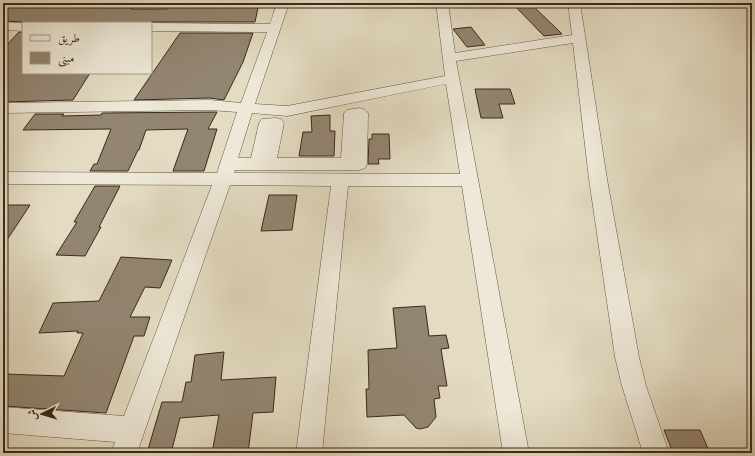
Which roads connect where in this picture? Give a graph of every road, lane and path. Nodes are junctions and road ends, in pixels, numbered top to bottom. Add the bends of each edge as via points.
1 (283, 3) edge
2 (442, 3) edge
3 (574, 3) edge
4 (3, 26) edge
5 (22, 27) edge
6 (152, 27) edge
7 (274, 28) junction
8 (579, 38) junction
9 (449, 58) junction
10 (452, 79) junction
11 (3, 108) edge
12 (246, 108) junction
13 (225, 172) junction
14 (345, 172) junction
15 (3, 178) edge
16 (469, 180) junction
17 (3, 420) edge
18 (128, 442) edge
19 (309, 453) edge
20 (516, 453) edge
21 (656, 453) edge

1 - 7 street
2 - 9 street
3 - 8 street
4 - 5 street
6 - 7 street
7 - 12 street
8 - 9 street
8 - 21 street via 598,179 627,357
9 - 10 street
10 - 12 street via 287,111
10 - 16 street
11 - 12 street via 210,105
12 - 13 street
13 - 14 street
13 - 14 street via 263,164
13 - 15 street
13 - 18 street
14 - 16 street
14 - 19 street
16 - 20 street
17 - 18 street

